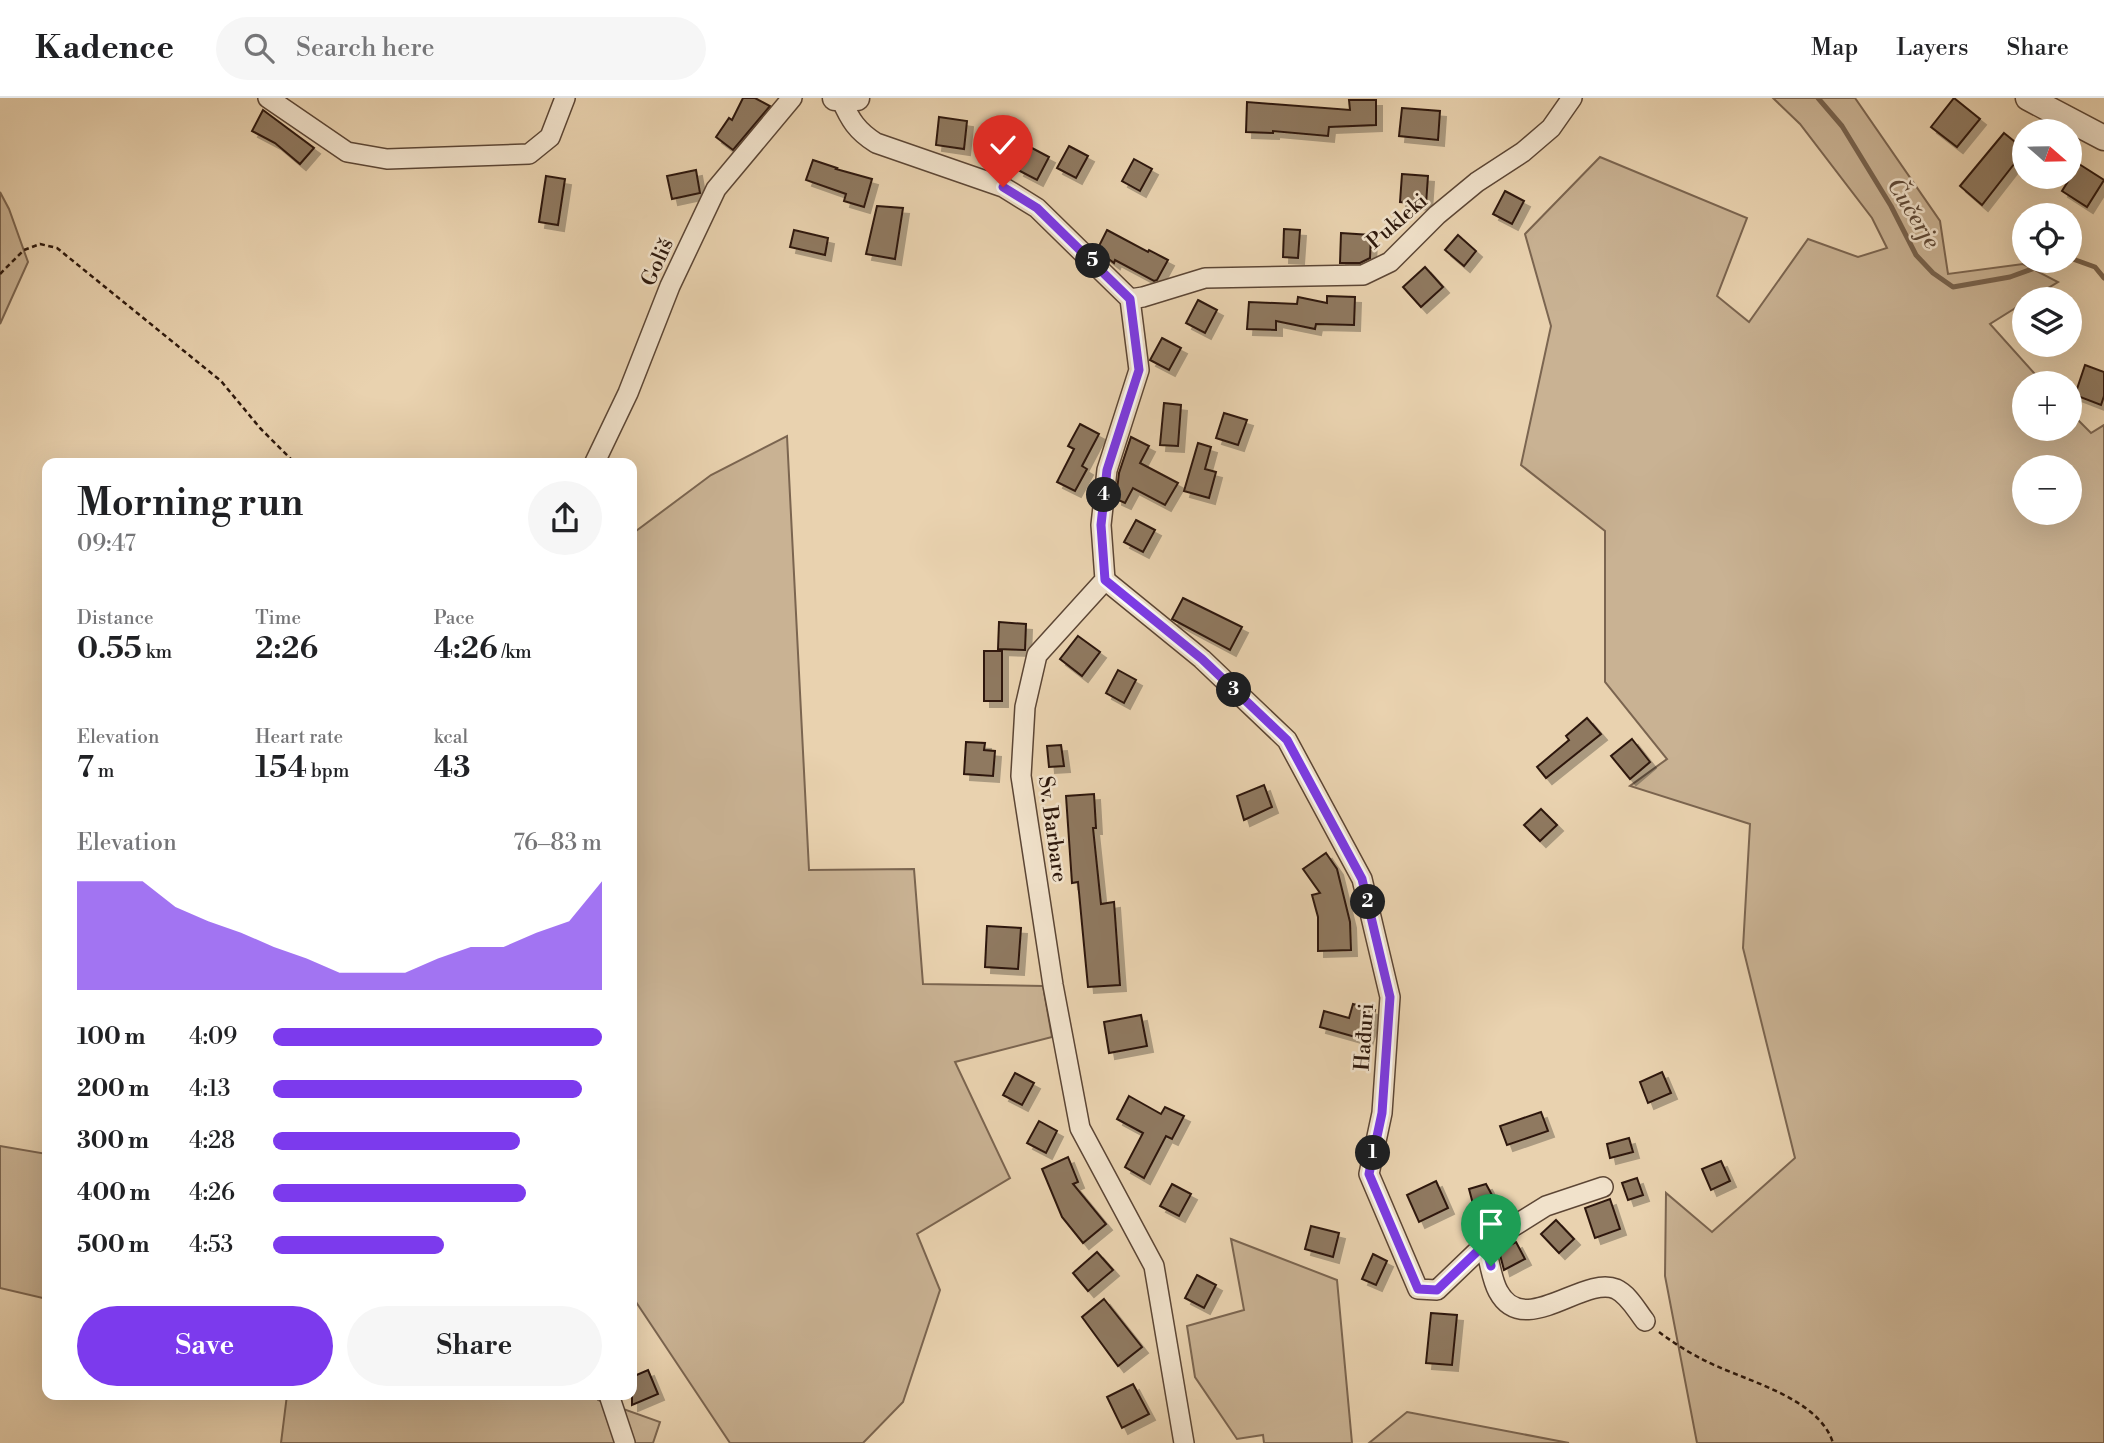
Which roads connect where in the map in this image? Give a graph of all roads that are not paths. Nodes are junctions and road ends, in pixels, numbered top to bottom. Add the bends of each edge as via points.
1 (268, 98) edge
2 (565, 98) edge
3 (792, 98) edge
4 (835, 98) edge
5 (857, 98) edge
6 (1572, 98) edge
7 (2028, 98) edge
8 (841, 99) edge
9 (2104, 138) edge
10 (1130, 299) junction
11 (597, 458) edge
12 (1105, 580) junction
13 (1603, 1187) dead end
14 (1485, 1244) junction
15 (1645, 1321) road end
16 (611, 1400) edge
17 (625, 1443) edge
18 (1184, 1443) edge

1 - 2 street via 347,152 387,159 529,154 550,137
3 - 11 street, Goliš via 716,189
4 - 8 street
5 - 8 street
6 - 10 street, Pukleki via 1552,128 1437,215 1391,262 1363,275 1205,278
7 - 9 street
8 - 10 street via 851,122 876,143 1003,187 1037,208
10 - 12 street via 1139,370 1107,470 1101,525
12 - 14 street, Hađuri via 1202,659 1287,740 1362,879 1390,997 1382,1113 1369,1174 1418,1289 1437,1290
12 - 18 street, Sv. Barbare via 1037,655 1025,708 1021,776 1080,1128 1154,1266
13 - 14 street, Hađuri via 1546,1206
14 - 15 street via 1497,1290 1519,1308 1555,1305 1600,1288 1616,1289
16 - 17 street

